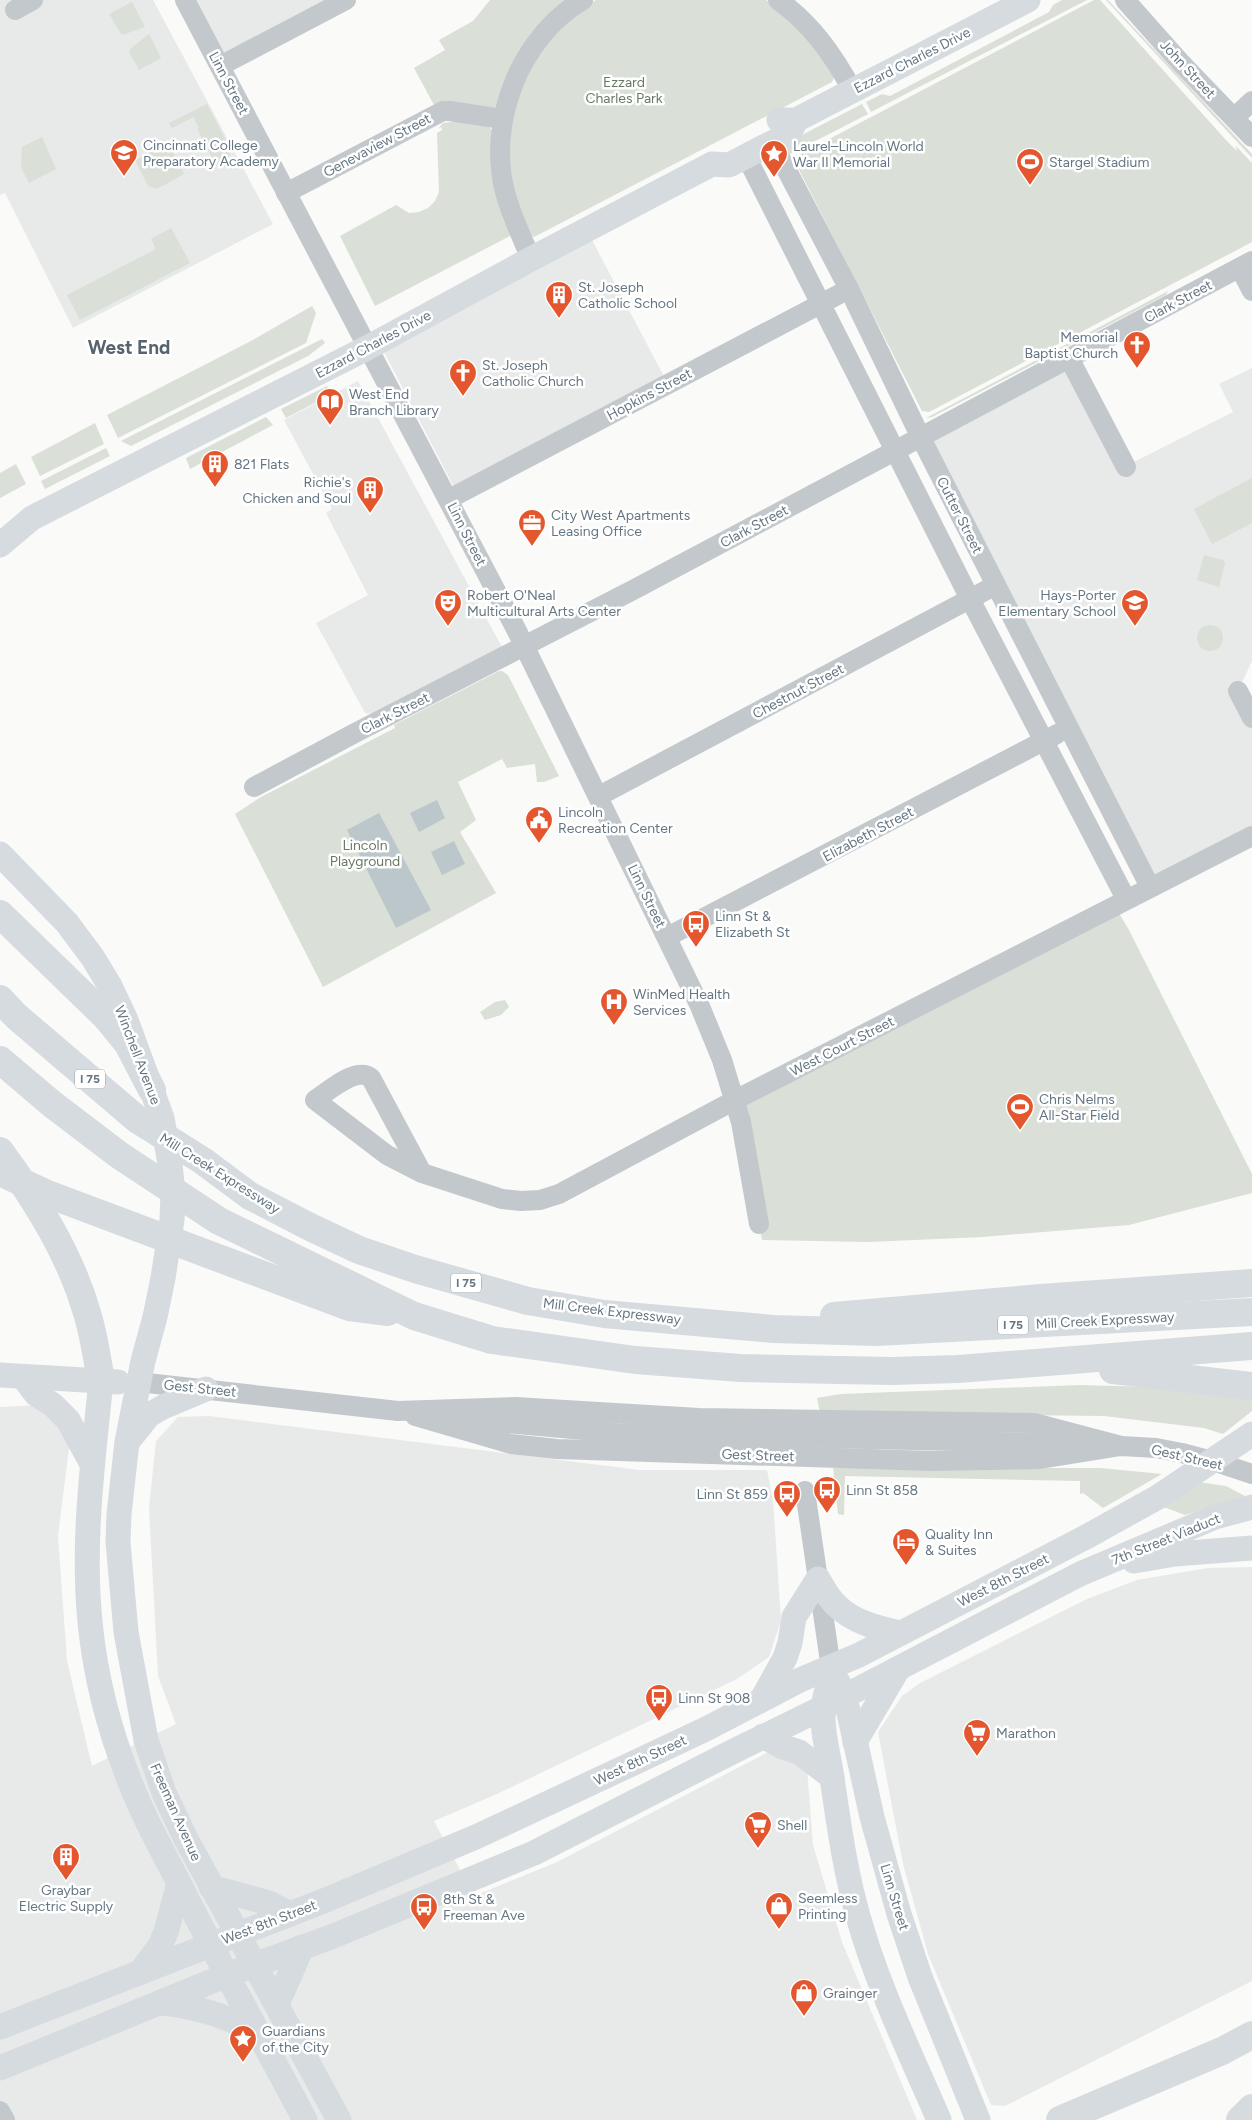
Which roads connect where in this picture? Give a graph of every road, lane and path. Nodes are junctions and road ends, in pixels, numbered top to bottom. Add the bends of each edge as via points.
1 (33, 0) edge
2 (185, 0) edge
3 (583, 0) edge
4 (778, 0) edge
5 (1028, 0) edge
6 (1125, 0) edge
7 (333, 3) edge
8 (15, 10) dead end
9 (220, 66) junction
10 (853, 91) junction
11 (1252, 101) edge
12 (1234, 118) junction
13 (502, 119) junction
14 (796, 120) junction
15 (1252, 137) edge
16 (772, 142) junction
17 (746, 156) junction
18 (712, 164) junction
19 (286, 193) junction
20 (531, 259) junction
21 (1246, 264) edge
22 (849, 289) junction
23 (1252, 291) edge
24 (822, 303) junction
25 (367, 348) junction
26 (1069, 358) junction
27 (921, 438) junction
28 (895, 451) junction
29 (1126, 466) dead end
30 (449, 499) junction
31 (32, 518) junction
32 (0, 525) edge
33 (0, 544) edge
34 (996, 585) junction
35 (970, 598) junction
36 (525, 646) junction
37 (1238, 691) dead end
38 (1252, 718) edge
39 (1068, 728) junction
40 (1045, 740) junction
41 (254, 788) dead end
42 (599, 796) junction
43 (1252, 836) edge
44 (0, 854) edge
45 (1150, 887) junction
46 (1126, 899) junction
47 (0, 914) edge
48 (667, 937) junction
49 (0, 999) edge
50 (0, 1060) edge
51 (152, 1090) junction
52 (735, 1100) junction
53 (2, 1161) edge
54 (422, 1173) junction
55 (759, 1224) dead end
56 (1252, 1283) edge
57 (1252, 1312) edge
58 (414, 1316) junction
59 (774, 1329) junction
60 (1252, 1346) edge
61 (958, 1369) junction
62 (12, 1376) edge
63 (101, 1381) junction
64 (138, 1382) junction
65 (1252, 1386) edge
66 (206, 1388) junction
67 (398, 1411) junction
68 (1252, 1434) edge
69 (127, 1442) junction
70 (1121, 1446) junction
71 (92, 1464) junction
72 (1252, 1474) edge
73 (805, 1491) dead end
74 (1252, 1507) edge
75 (1252, 1548) edge
76 (1080, 1574) junction
77 (818, 1579) junction
78 (900, 1633) junction
79 (832, 1668) junction
80 (899, 1668) junction
81 (844, 1697) junction
82 (762, 1699) junction
83 (822, 1708) junction
84 (763, 1736) junction
85 (855, 1742) junction
86 (832, 1777) junction
87 (179, 1884) junction
88 (211, 1887) junction
89 (290, 1914) junction
90 (236, 1935) junction
91 (210, 1945) junction
92 (302, 1947) junction
93 (255, 1965) junction
94 (142, 1970) junction
95 (227, 1975) junction
96 (160, 2003) junction
97 (276, 2004) junction
98 (0, 2027) edge
99 (257, 2032) junction
100 (1252, 2035) edge
101 (0, 2068) edge
102 (1252, 2108) edge
103 (0, 2111) edge
104 (1068, 2118) edge
105 (5, 2120) edge
106 (305, 2120) edge
107 (339, 2120) edge
108 (939, 2120) edge
109 (978, 2120) edge
110 (1240, 2120) edge

1 - 8 street
2 - 9 street, Linn Street
3 - 13 street via 559,18 527,57 516,77
4 - 10 street via 823,42
5 - 10 main road, Ezzard Charles Drive
6 - 12 street, John Street
7 - 9 street
9 - 19 street, Linn Street
10 - 14 main road, Ezzard Charles Drive
11 - 12 street
12 - 15 street, John Street
13 - 19 street, Genevaview Street via 443,111
13 - 20 street via 501,167 505,190
14 - 16 main road, Ezzard Charles Drive via 789,134
14 - 18 main road, Ezzard Charles Drive via 781,119 721,150
16 - 17 main road, Ezzard Charles Drive
16 - 22 street, Cutter Street
17 - 18 main road, Ezzard Charles Drive via 729,165
17 - 24 street, Cutter Street
18 - 20 main road, Ezzard Charles Drive
19 - 25 street, Linn Street
20 - 25 main road, Ezzard Charles Drive
21 - 23 street
21 - 26 street, Clark Street
22 - 24 street, Hopkins Street
22 - 27 street, Cutter Street
24 - 28 street, Cutter Street
24 - 30 street, Hopkins Street
25 - 30 street, Linn Street
25 - 31 main road, Ezzard Charles Drive
26 - 27 street, Clark Street
26 - 29 street
27 - 28 street, Clark Street
27 - 34 street, Cutter Street
28 - 35 street, Cutter Street
28 - 36 street, Clark Street
30 - 36 street, Linn Street
31 - 32 main road, Ezzard Charles Drive
31 - 33 main road, Ezzard Charles Drive
34 - 35 street, Chestnut Street
34 - 39 street, Cutter Street
35 - 40 street, Cutter Street
35 - 42 street, Chestnut Street
36 - 41 street, Clark Street
36 - 42 street, Linn Street
37 - 38 street
39 - 40 street, Elizabeth Street
39 - 45 street, Cutter Street
40 - 46 street, Cutter Street
40 - 48 street, Elizabeth Street
42 - 48 street, Linn Street
43 - 45 street, West Court Street
44 - 51 main road, Winchell Avenue via 67,923 93,958 126,1020
45 - 46 street, West Court Street
46 - 52 street, West Court Street
47 - 51 highway via 106,1016 128,1044
48 - 52 street, Linn Street via 710,1028
49 - 59 highway, Mill Creek Expressway / I 75 via 138,1120 203,1161 250,1196 359,1250 528,1301 604,1314
50 - 58 highway via 119,1156 218,1221
51 - 64 main road, Winchell Avenue via 162,1118 170,1164 172,1220 155,1317
52 - 54 street, West Court Street via 559,1194 540,1200 502,1199
52 - 55 street, Linn Street
53 - 58 highway via 45,1192 349,1307
53 - 63 highway via 40,1209 78,1286
54 - 54 street, West Court Street via 387,1156 315,1100 354,1075 367,1075
56 - 59 highway via 813,1318
57 - 59 highway, Mill Creek Expressway / I 75 via 876,1332
58 - 61 highway via 492,1340 635,1360 741,1368
60 - 61 highway
61 - 65 highway via 990,1377 1118,1369
62 - 63 main road, Gest Street
62 - 71 main road via 53,1405 68,1420
63 - 64 main road, Gest Street
63 - 71 main road, Freeman Avenue
64 - 66 street, Gest Street
64 - 69 main road, Freeman Avenue
66 - 67 street, Gest Street
66 - 69 main road via 149,1416
67 - 70 street via 511,1425 617,1433
67 - 70 street, Gest Street via 515,1407 699,1418 1034,1423
67 - 70 street, Gest Street via 511,1444 557,1449 932,1460 1040,1459
68 - 78 main road, West 8th Street via 1158,1497
69 - 88 main road, Freeman Avenue via 119,1514 119,1574 146,1740 164,1793
70 - 72 street, Gest Street via 1182,1453
71 - 87 main road, Freeman Avenue via 87,1572 97,1670 129,1778
73 - 77 street, Linn Street
74 - 76 main road, 7th Street Viaduct via 1215,1518
75 - 76 main road via 1166,1555
76 - 80 main road
77 - 78 main road via 834,1604 846,1615 874,1627
77 - 79 street, Linn Street
77 - 82 main road via 794,1617 785,1658
78 - 79 main road, West 8th Street
79 - 81 main road, Linn Street
79 - 82 main road, West 8th Street
79 - 83 main road, Linn Street
80 - 81 main road
80 - 85 main road
81 - 83 main road
81 - 85 main road, Linn Street
82 - 89 main road, West 8th Street via 689,1737 478,1836
83 - 84 main road
83 - 86 main road, Linn Street
84 - 86 main road via 799,1752
84 - 92 main road via 534,1853
85 - 109 main road, Linn Street via 880,1849 902,1923 920,1977
86 - 108 main road, Linn Street via 850,1887 864,1936
87 - 91 main road, Freeman Avenue
87 - 94 main road via 160,1946
88 - 89 main road via 269,1902
88 - 90 main road, Freeman Avenue
89 - 90 main road, West 8th Street
90 - 91 main road, West 8th Street
90 - 93 main road, Freeman Avenue
91 - 94 main road, West 8th Street
91 - 95 main road, Freeman Avenue
92 - 93 main road
92 - 97 main road via 292,1975
93 - 95 main road
93 - 97 main road, Freeman Avenue
94 - 98 main road, West 8th Street
95 - 96 main road
95 - 99 main road, Freeman Avenue
96 - 99 main road via 210,2011
96 - 101 main road
97 - 107 main road, Freeman Avenue
99 - 106 main road, Freeman Avenue
100 - 104 highway via 1222,2052
102 - 110 highway
103 - 105 street

